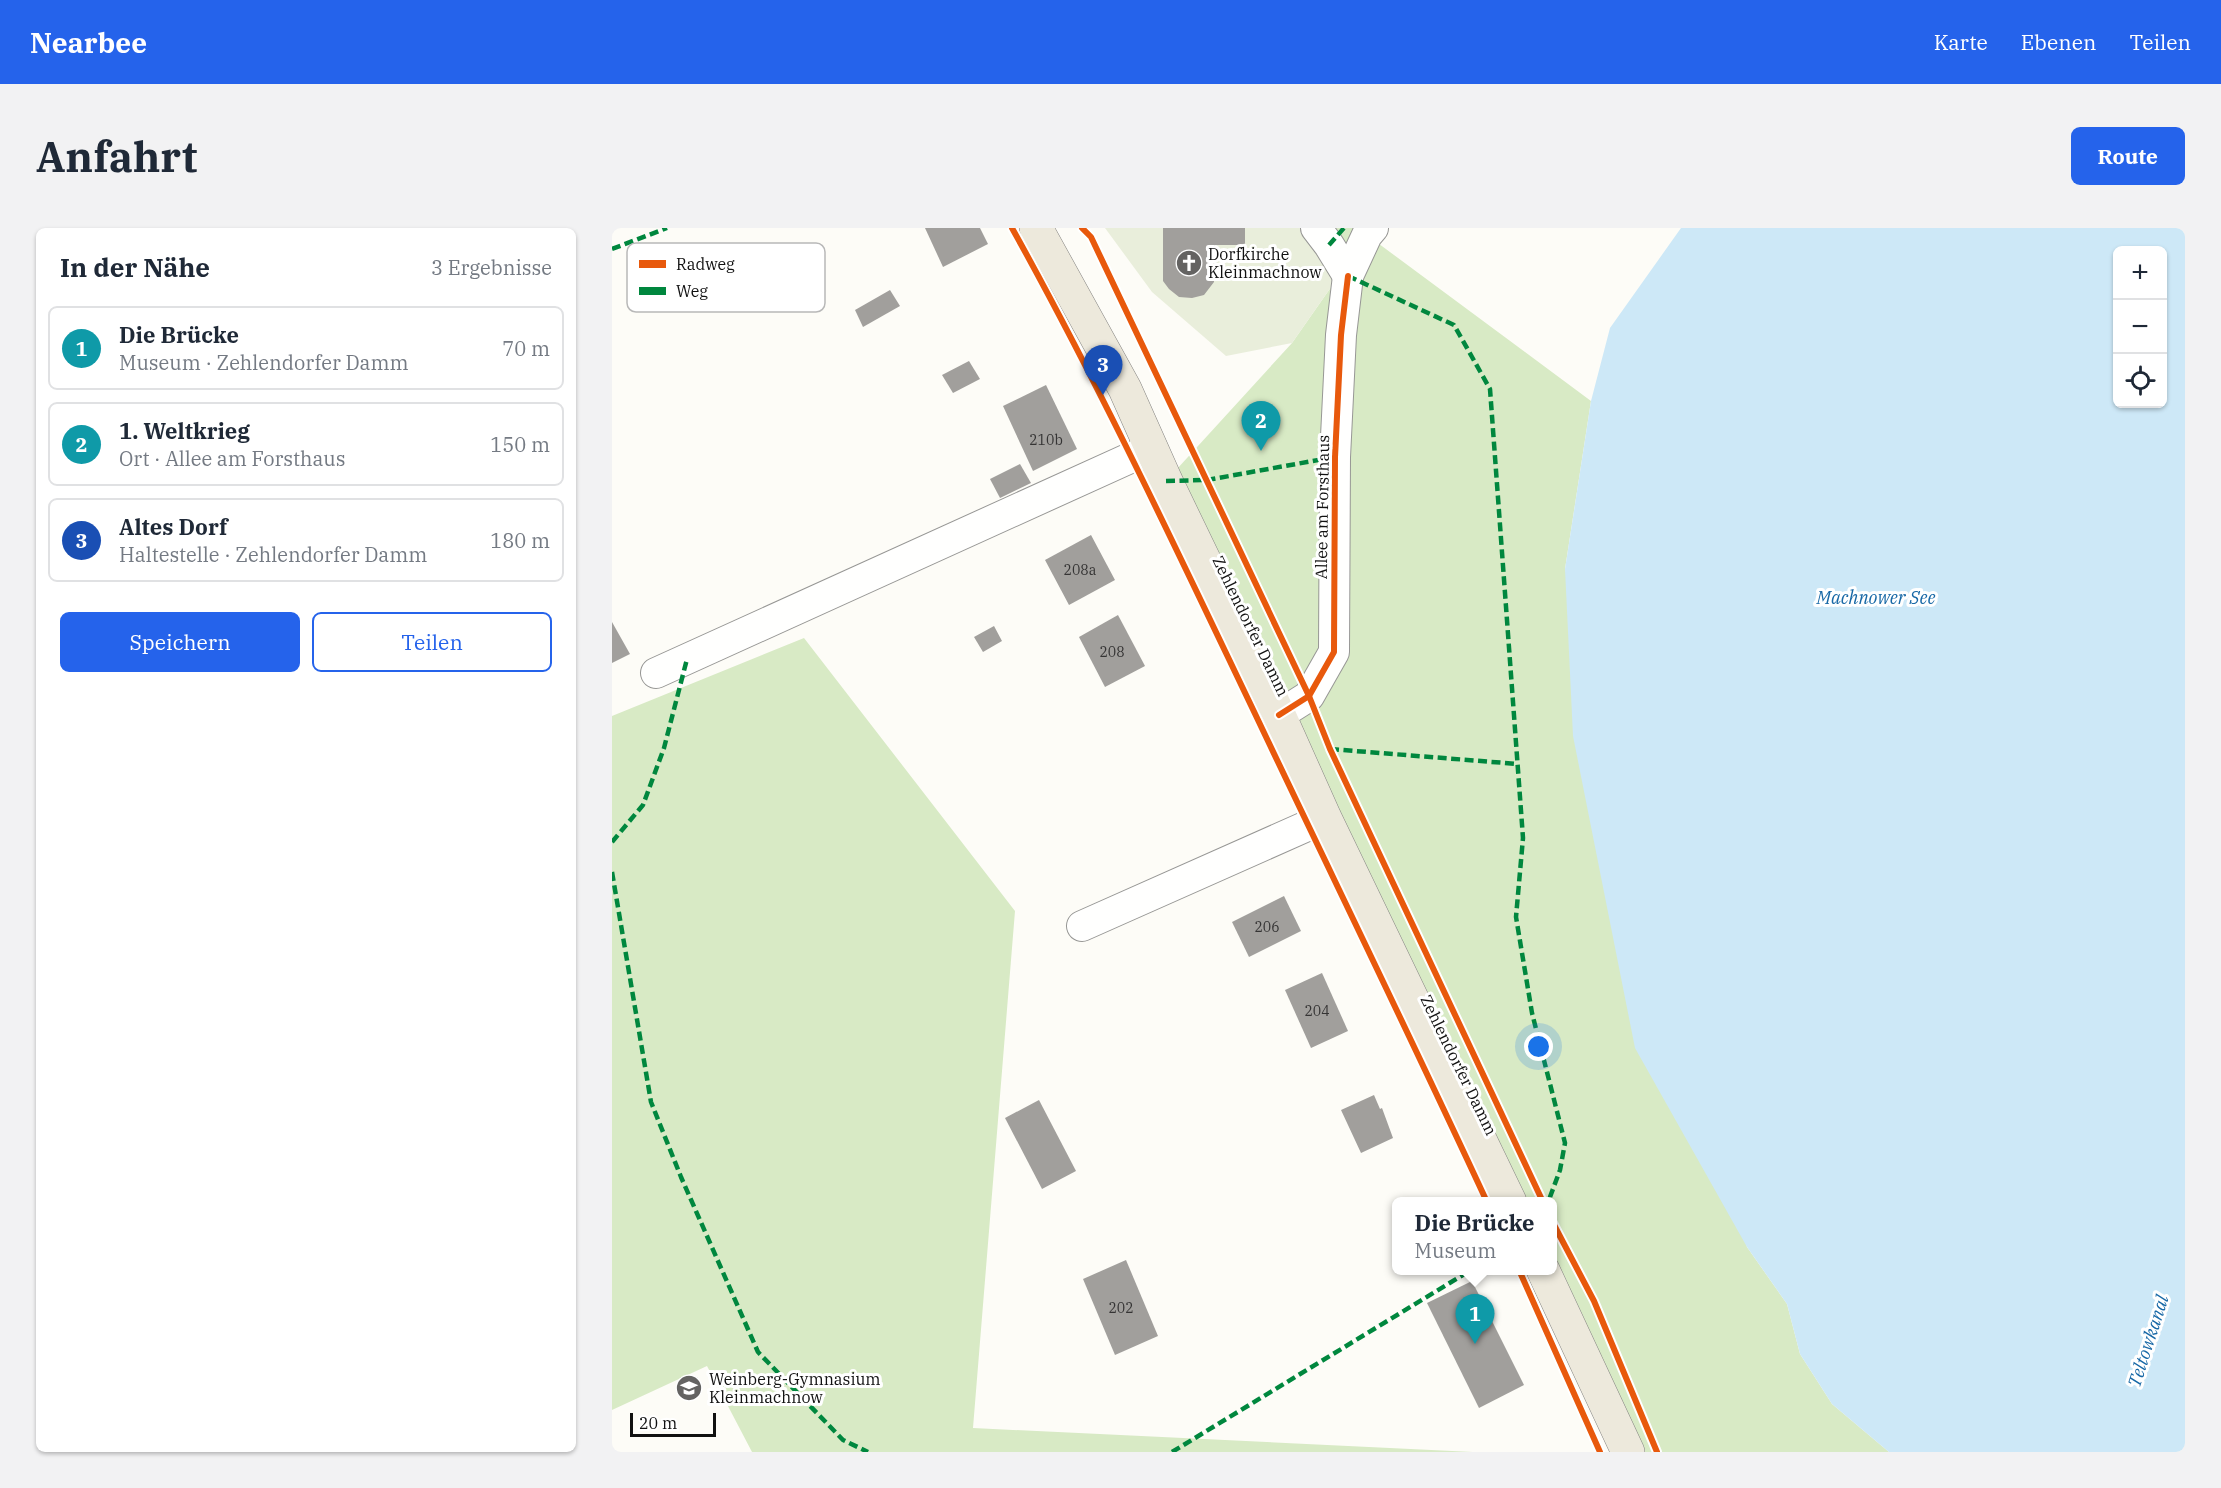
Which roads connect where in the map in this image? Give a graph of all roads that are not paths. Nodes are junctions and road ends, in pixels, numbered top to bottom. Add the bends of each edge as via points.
1 (1036, 228) edge
2 (1316, 228) edge
3 (1373, 228) edge
4 (1348, 276) junction
5 (1152, 448) junction
6 (656, 673) dead end
7 (1279, 715) junction
8 (1325, 818) junction
9 (1082, 926) dead end
10 (1508, 1197) edge
11 (1545, 1275) edge
12 (1628, 1452) edge

1 - 5 main road, Zehlendorfer Damm via 1125,389
2 - 4 street
3 - 4 street, Allee am Forsthaus
4 - 7 street, Allee am Forsthaus via 1335,457 1334,652 1309,696
5 - 6 street
5 - 7 main road, Zehlendorfer Damm
7 - 8 main road, Zehlendorfer Damm
8 - 9 street
8 - 10 main road, Zehlendorfer Damm
11 - 12 main road

